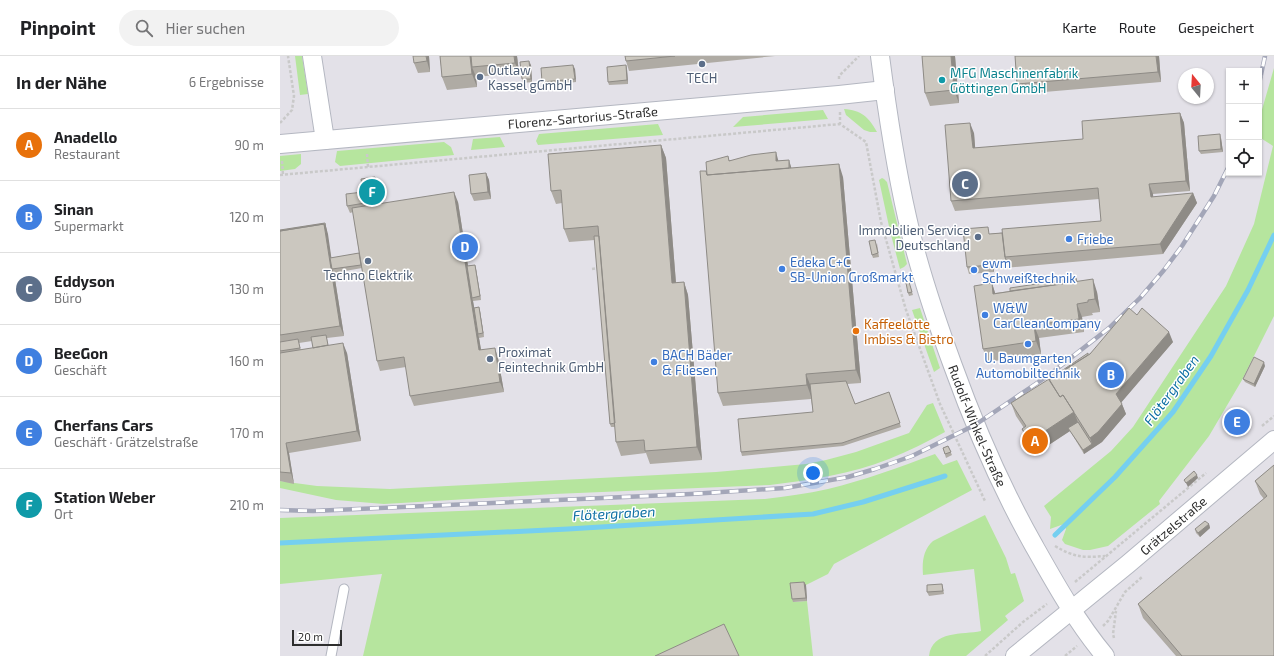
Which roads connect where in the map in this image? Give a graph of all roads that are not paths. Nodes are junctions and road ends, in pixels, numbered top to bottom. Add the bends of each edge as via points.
1 (312, 56) edge
2 (880, 56) edge
3 (885, 90) junction
4 (325, 140) junction
5 (280, 144) edge
6 (1274, 440) edge
7 (344, 589) dead end
8 (1071, 610) junction
9 (1110, 650) edge
10 (331, 656) edge
11 (1015, 656) edge

1 - 4 street
2 - 3 street, Rudolf-Winkel-Straße
3 - 4 street, Florenz-Sartorius-Straße
3 - 8 street, Rudolf-Winkel-Straße via 907,217 942,336 975,425 1011,504
4 - 5 street, Florenz-Sartorius-Straße
6 - 8 street, Grätzelstraße
7 - 10 lane
8 - 9 street, Rudolf-Winkel-Straße via 1089,637
8 - 11 street, Grätzelstraße

